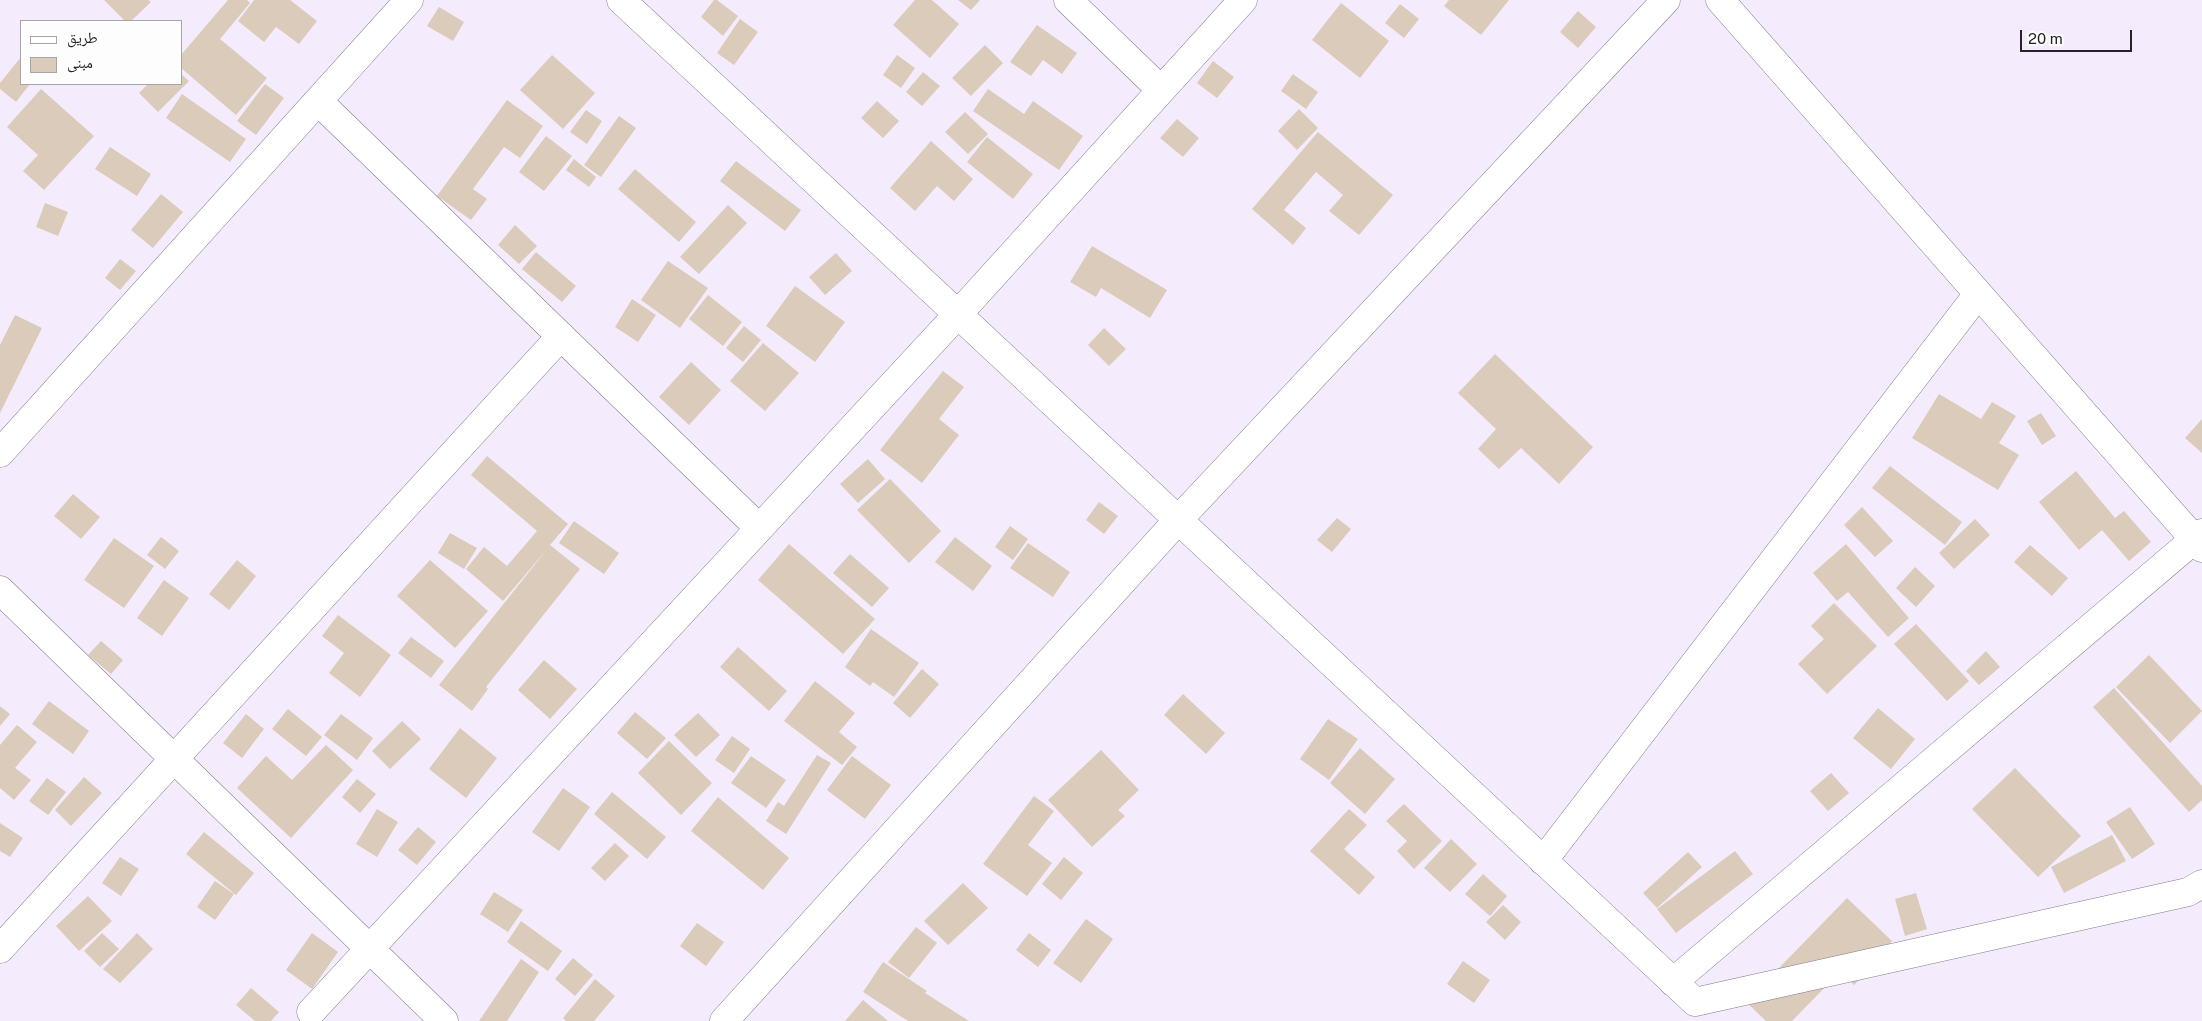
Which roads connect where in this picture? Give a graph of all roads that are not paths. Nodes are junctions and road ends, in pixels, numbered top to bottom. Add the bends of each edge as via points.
1 (409, 0) edge
2 (621, 0) edge
3 (1068, 0) edge
4 (1243, 0) edge
5 (1666, 0) edge
6 (1720, 0) edge
7 (1161, 90) junction
8 (318, 101) junction
9 (1978, 294) junction
10 (959, 313) junction
11 (561, 336) junction
12 (0, 453) edge
13 (1179, 519) junction
14 (759, 528) junction
15 (2199, 540) edge
16 (0, 590) edge
17 (174, 759) junction
18 (1543, 861) junction
19 (2202, 884) edge
20 (0, 948) edge
21 (370, 949) junction
22 (1673, 982) junction
23 (311, 1012) dead end
24 (444, 1021) edge
25 (724, 1021) edge

1 - 8 street
2 - 10 street
3 - 7 street
4 - 7 street
5 - 13 street
6 - 9 street
7 - 10 street
8 - 11 street
8 - 12 street
9 - 15 street
9 - 18 street
10 - 13 street
10 - 14 street
11 - 14 street
11 - 17 street
13 - 18 street
13 - 25 street
14 - 21 street
15 - 22 street
16 - 17 street
17 - 20 street
17 - 21 street
18 - 22 street
19 - 22 street via 2188,892 1695,1002
21 - 23 street
21 - 24 street

